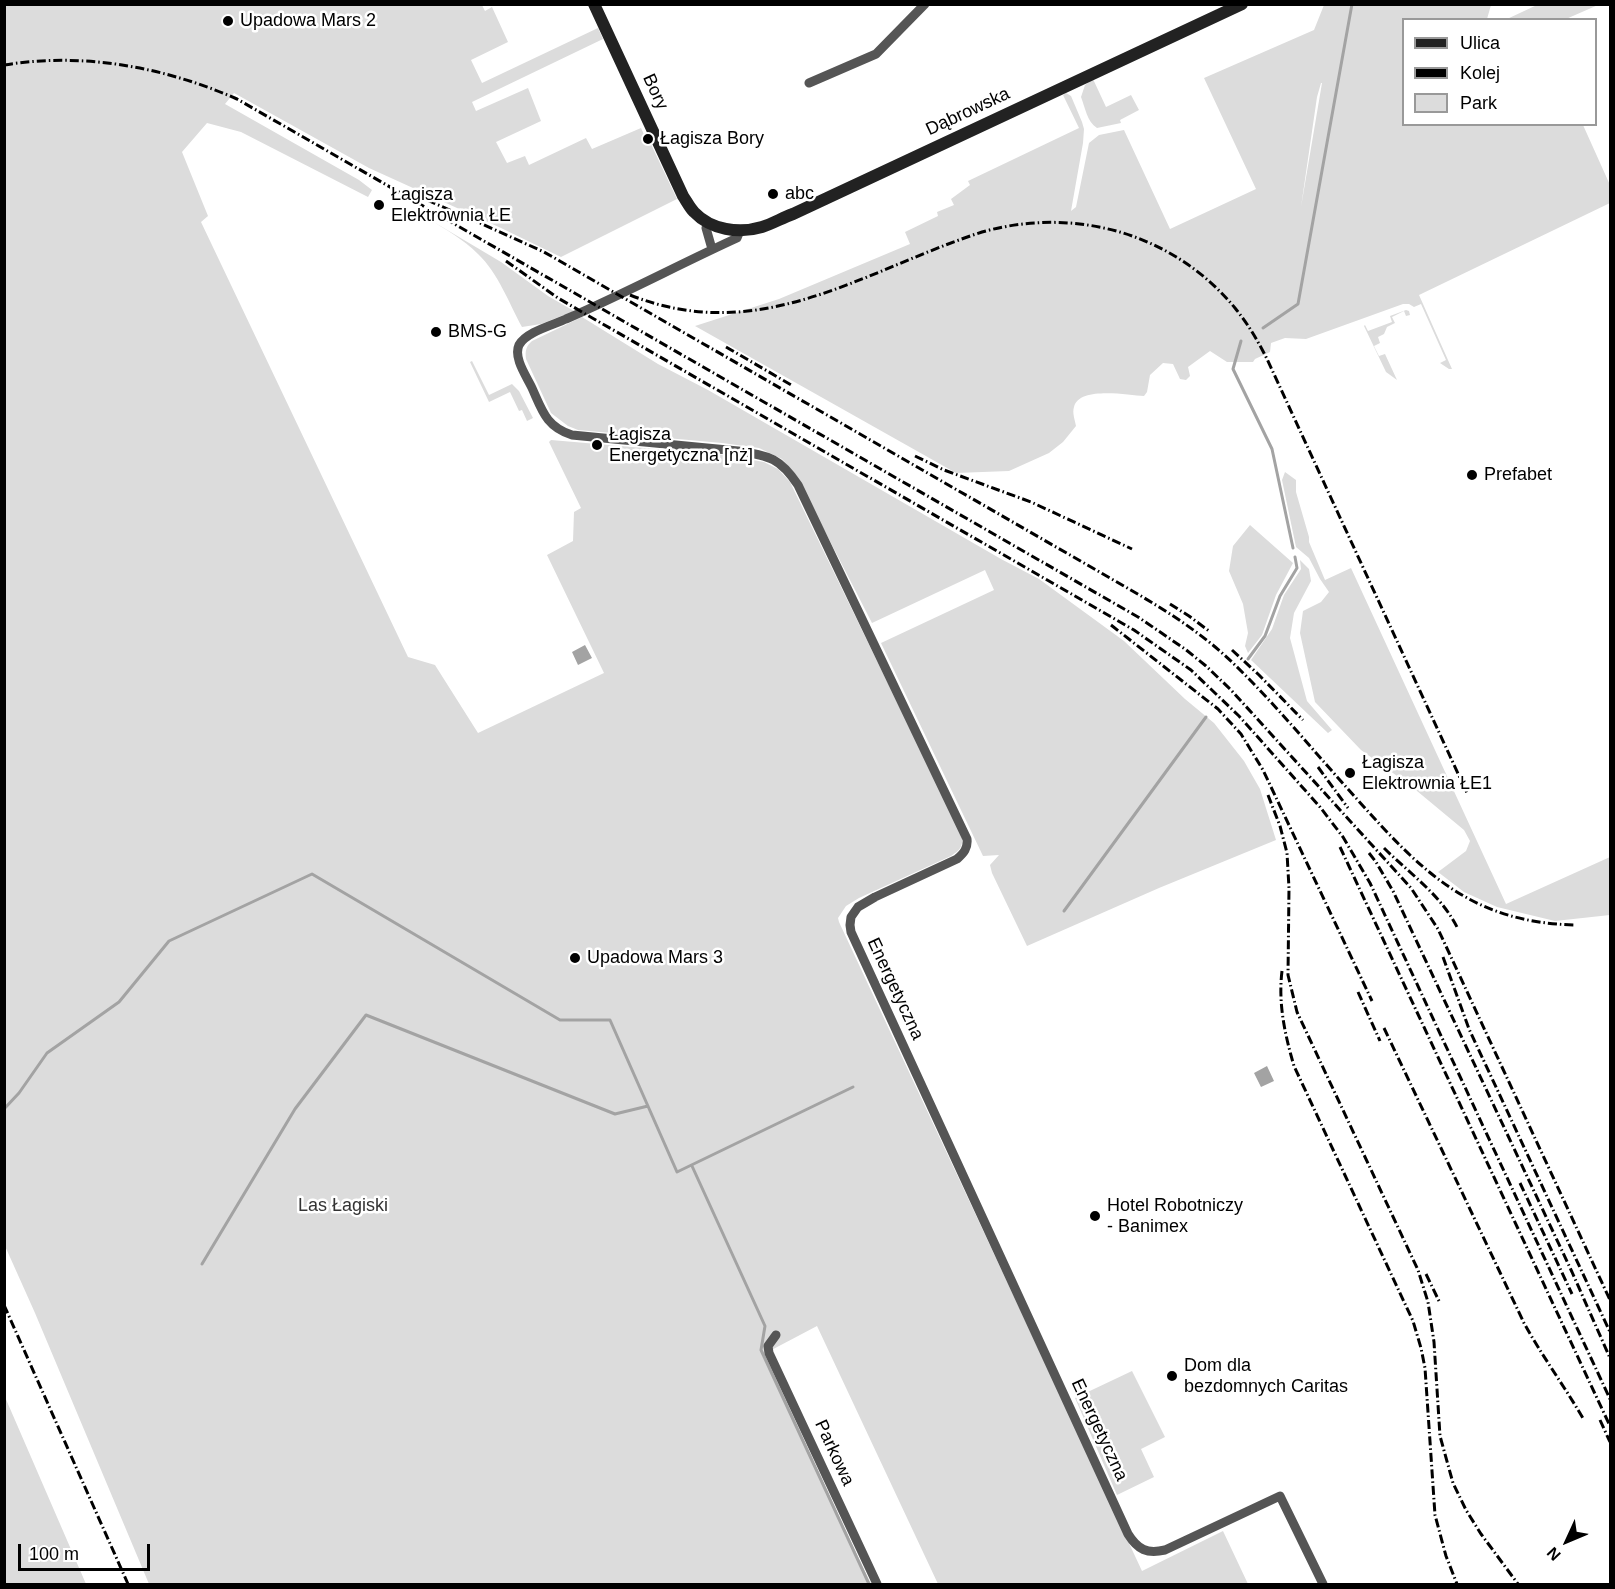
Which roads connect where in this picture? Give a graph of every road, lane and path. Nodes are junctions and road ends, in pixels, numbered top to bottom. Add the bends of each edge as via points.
1 (594, 4) edge
2 (926, 4) edge
3 (1242, 4) edge
4 (809, 83) dead end
5 (708, 222) junction
6 (740, 231) junction
7 (712, 249) junction
8 (572, 435) joint
9 (776, 1335) dead end
10 (877, 1584) edge
11 (1323, 1584) edge

1 - 5 street, Bory via 683,196 694,213
2 - 4 street via 876,54
3 - 6 street, Dąbrowska via 765,226
5 - 6 street, Bory
5 - 7 street
6 - 7 street, Dąbrowska via 737,238
7 - 8 street, Dąbrowska via 529,334 520,343 519,361 544,414 554,426
8 - 11 street, Energetyczna via 762,455 784,468 798,485 968,843 957,859 858,907 851,917 851,932 1128,1534 1146,1551 1166,1550 1280,1496
9 - 10 street, Parkowa via 768,1346 769,1353

